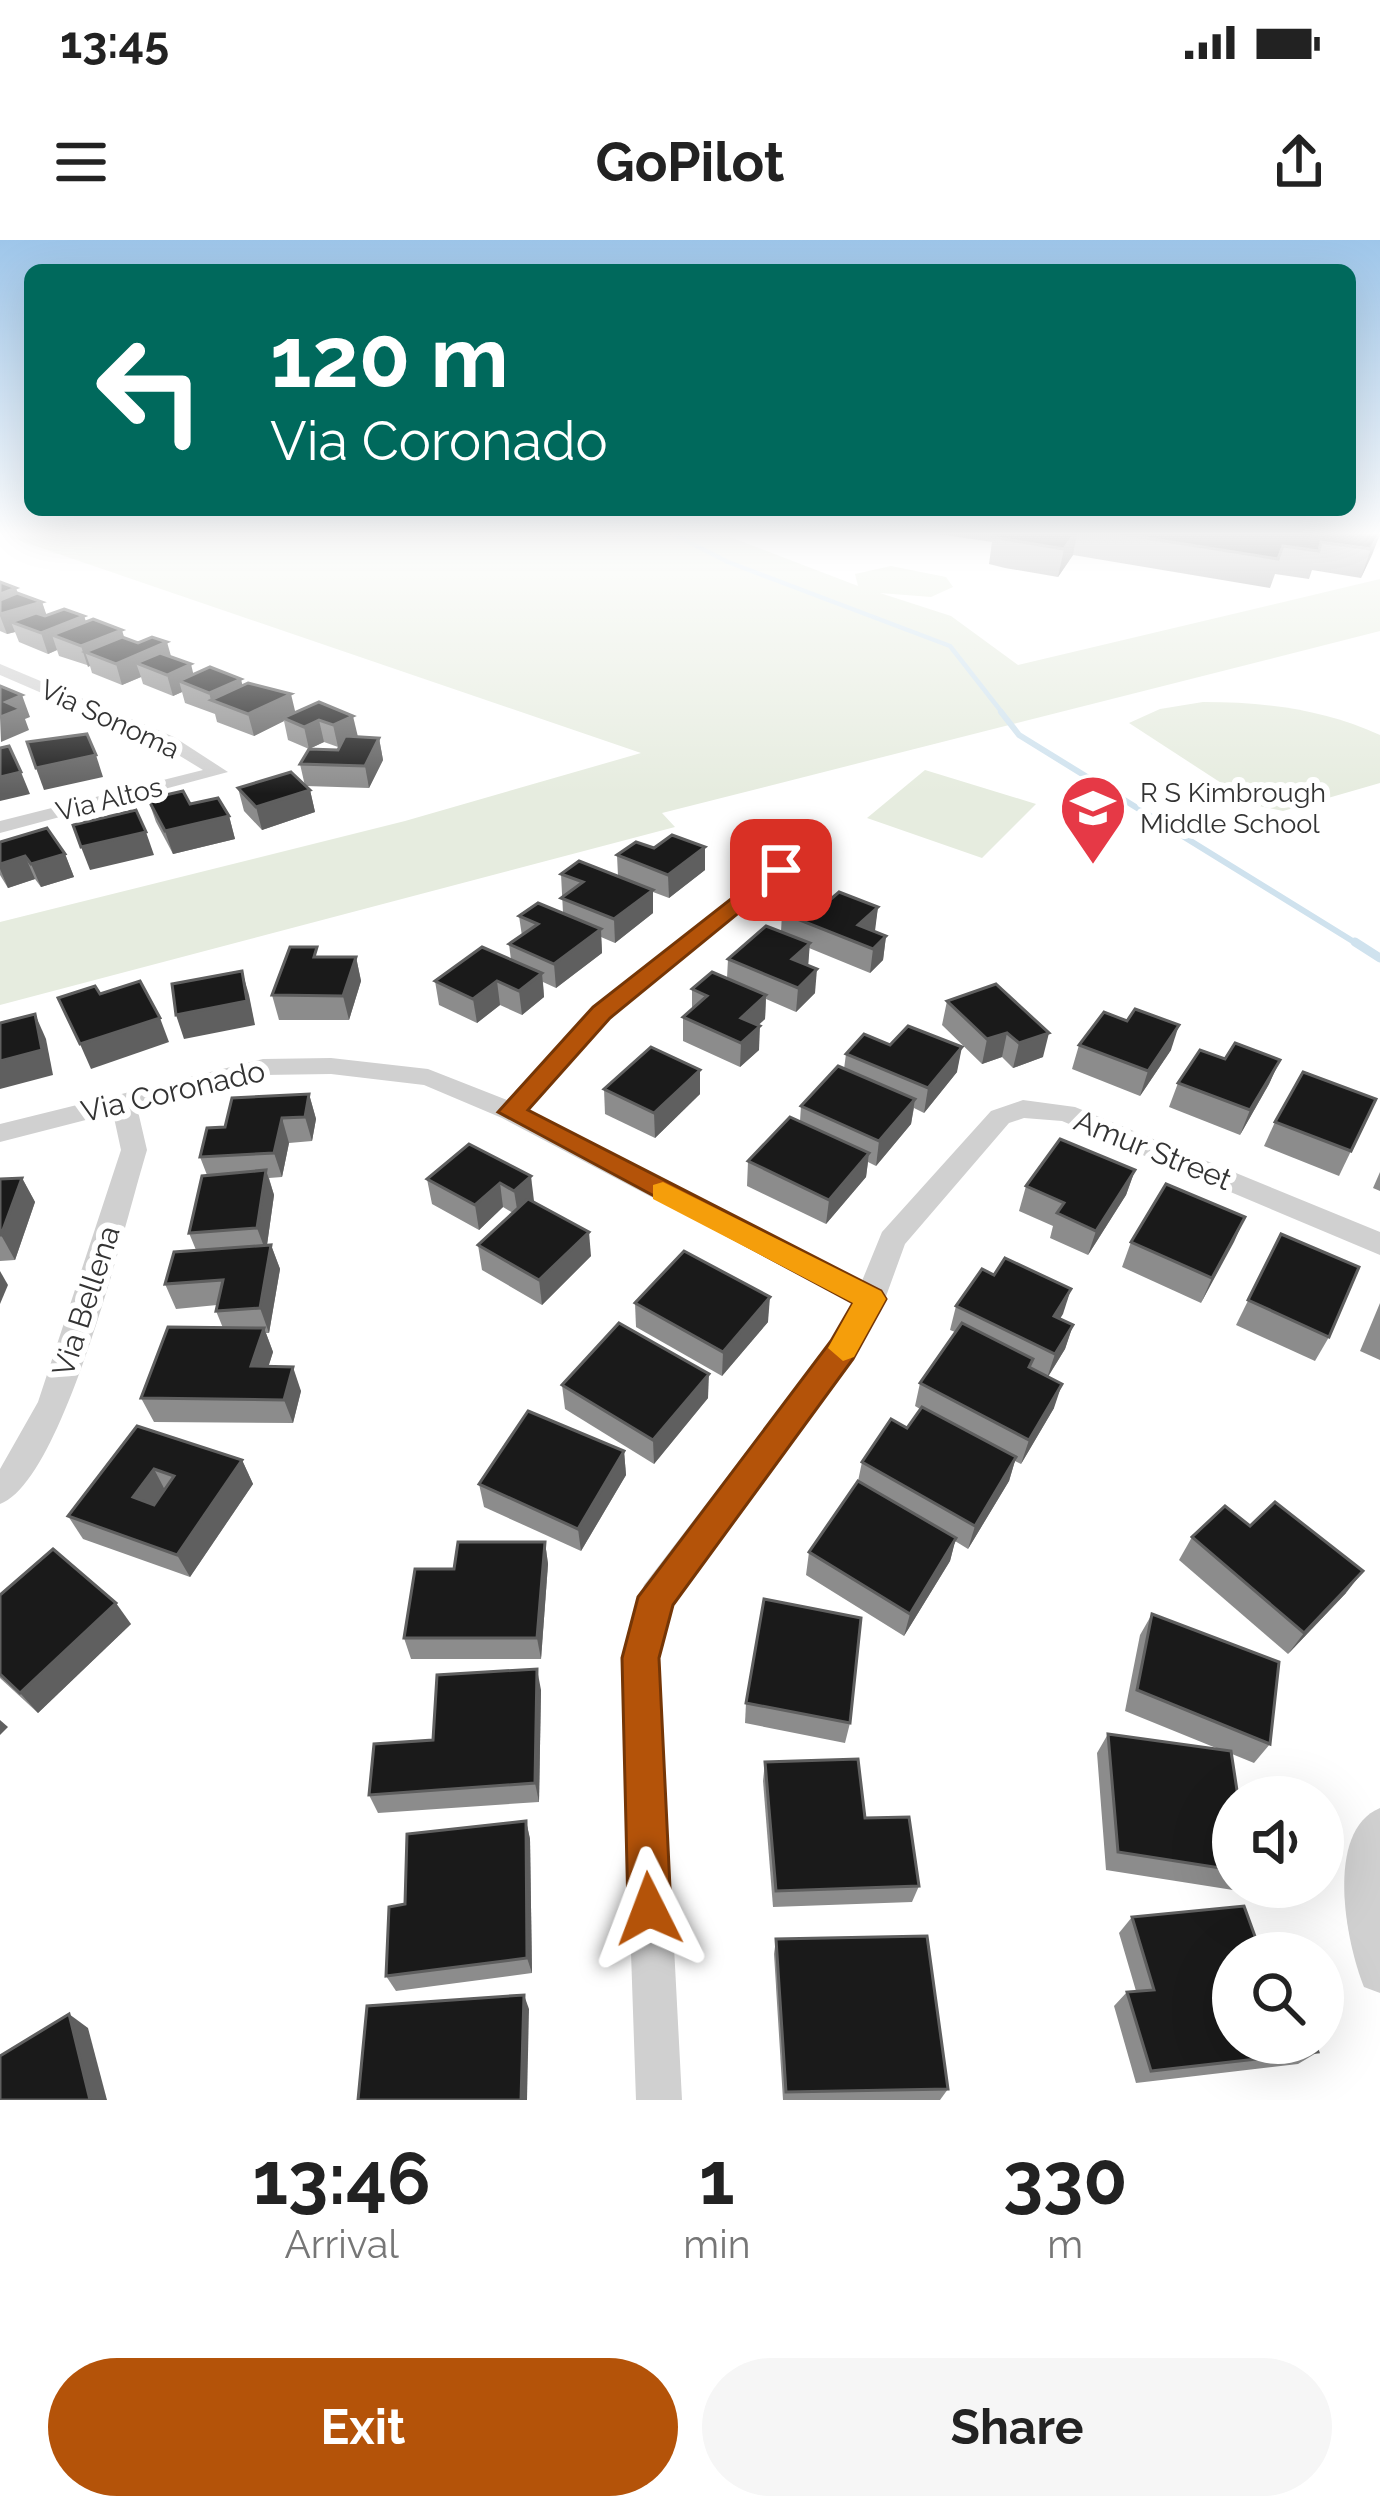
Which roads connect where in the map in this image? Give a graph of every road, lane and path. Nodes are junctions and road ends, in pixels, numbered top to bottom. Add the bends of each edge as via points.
1 (0, 669) edge
2 (219, 772) joint
3 (0, 826) edge
4 (781, 870) dead end
5 (123, 1101) junction
6 (511, 1112) junction
7 (0, 1132) edge
8 (1380, 1244) edge
9 (871, 1299) junction
10 (0, 1489) edge
11 (1380, 1828) edge
12 (1380, 1971) edge
13 (659, 2100) edge

1 - 2 street, Via Sonoma via 168,741
2 - 3 street, Via Altos
4 - 6 street via 602,1012
5 - 6 street, Via Coronado via 263,1066 331,1066 428,1077
5 - 7 street, Via Coronado
5 - 10 street, Via Bellena via 134,1150 52,1405
6 - 9 street, Via Coronado
8 - 9 street, Amur Street via 1066,1113 1023,1108 1000,1117 892,1239
9 - 13 street, Amur Street via 842,1350 657,1597 640,1658
11 - 12 street via 1365,1912

